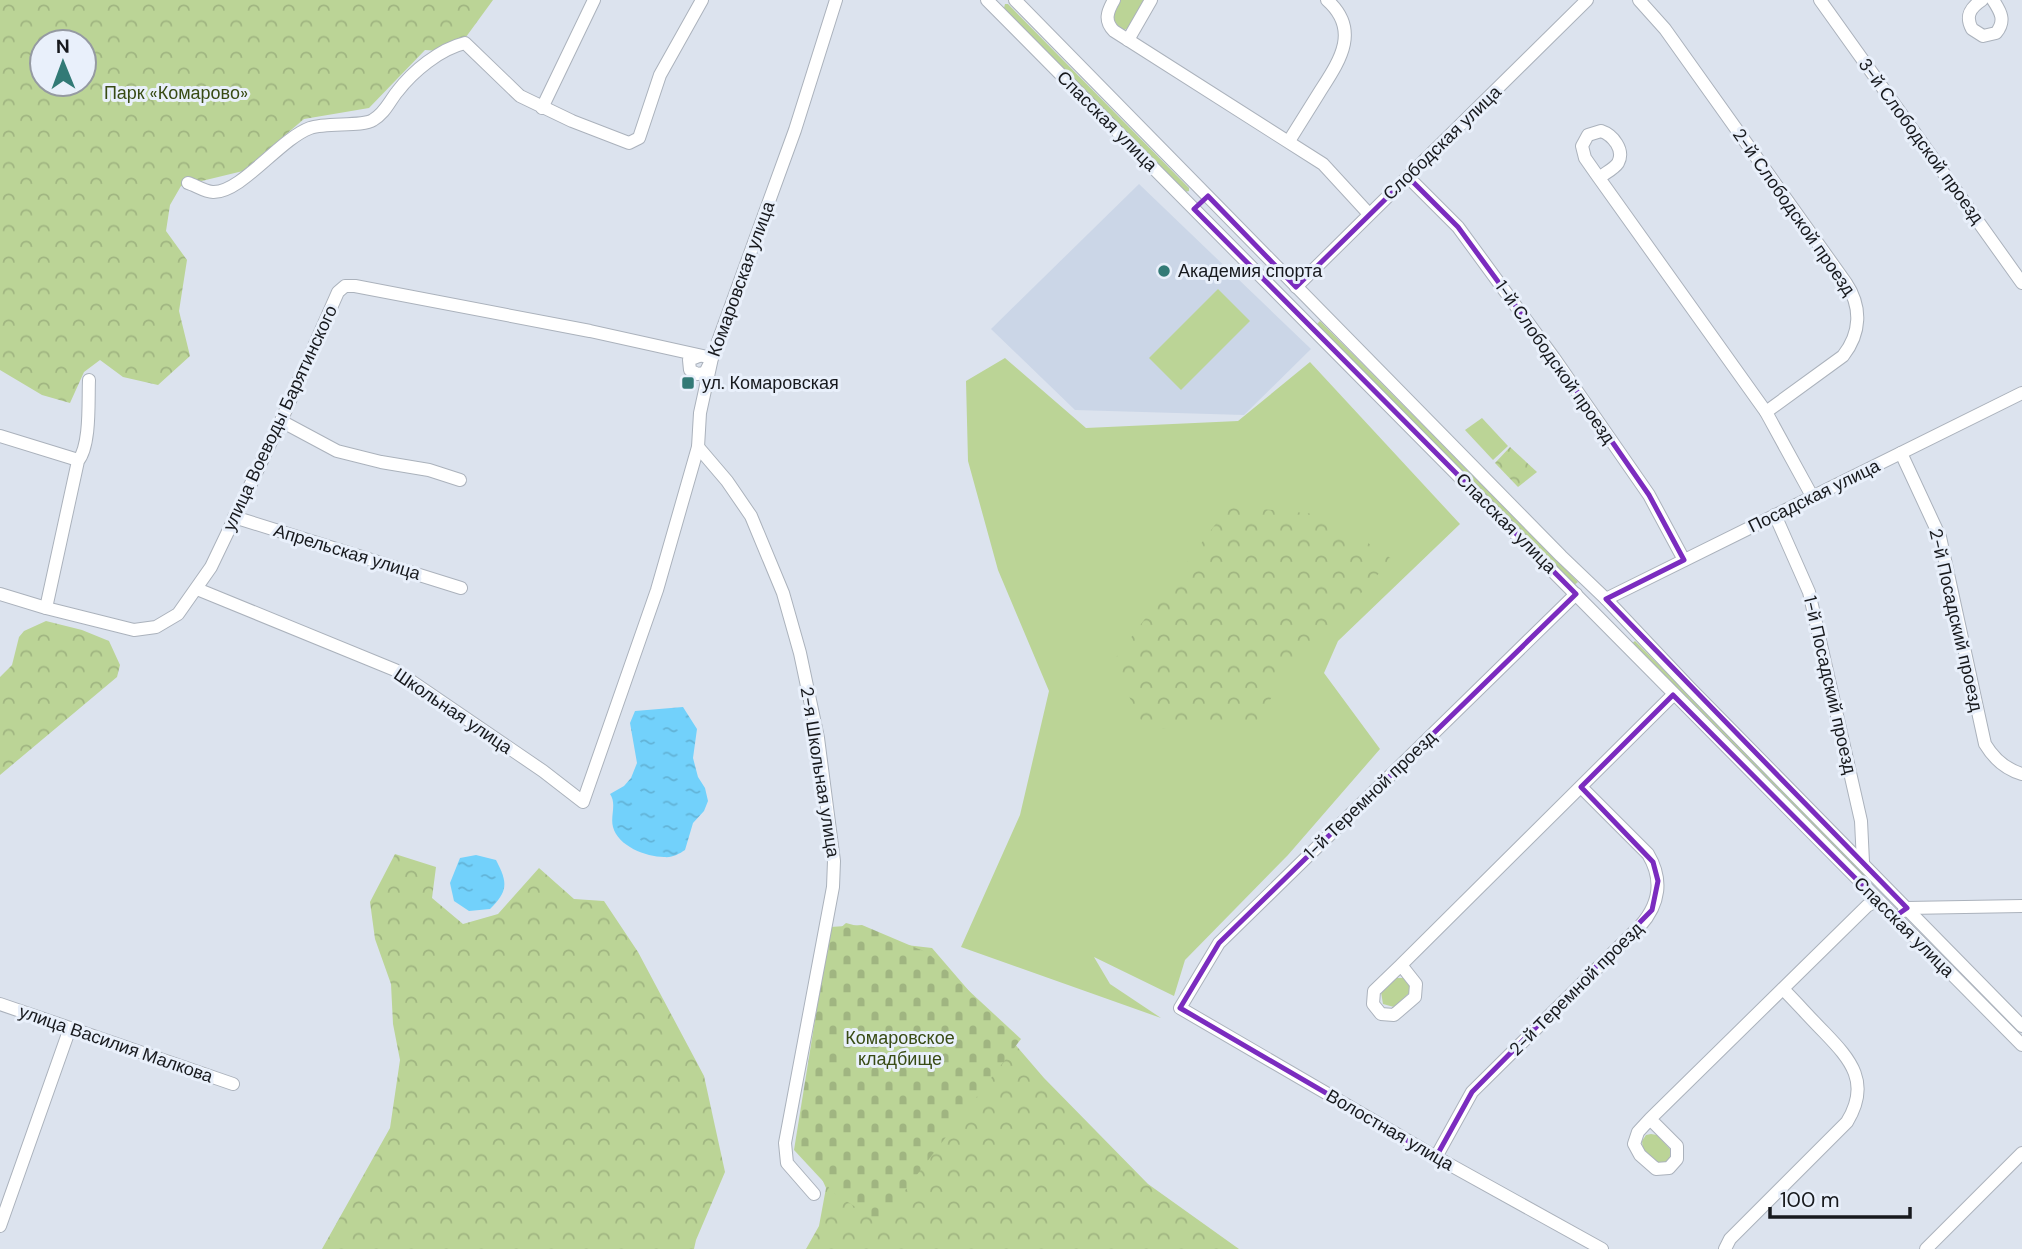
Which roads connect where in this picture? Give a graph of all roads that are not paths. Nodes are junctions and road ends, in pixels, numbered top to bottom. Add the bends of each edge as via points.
1 (594, 0) edge
2 (702, 0) edge
3 (836, 0) edge
4 (1016, 0) edge
5 (1114, 0) edge
6 (1151, 0) edge
7 (1327, 0) edge
8 (1639, 0) edge
9 (1820, 0) edge
10 (1982, 0) edge
11 (1993, 0) edge
12 (989, 1) edge
13 (1578, 3) edge
14 (1128, 40) junction
15 (542, 108) junction
16 (1289, 141) junction
17 (1408, 177) junction
18 (1599, 178) dead end
19 (188, 183) dead end
20 (1208, 197) junction
21 (1194, 209) junction
22 (1369, 214) junction
23 (2022, 283) edge
24 (1296, 286) junction
25 (707, 359) junction
26 (89, 380) dead end
27 (2022, 393) edge
28 (1766, 412) junction
29 (281, 421) junction
30 (0, 436) edge
31 (698, 447) junction
32 (1901, 453) junction
33 (78, 460) junction
34 (460, 480) dead end
35 (1812, 496) junction
36 (1775, 514) junction
37 (234, 517) junction
38 (1684, 560) junction
39 (461, 588) dead end
40 (197, 589) junction
41 (0, 594) edge
42 (1576, 594) junction
43 (1606, 599) junction
44 (46, 608) junction
45 (1673, 695) junction
46 (2022, 774) edge
47 (1581, 788) junction
48 (583, 802) joint
49 (1863, 862) junction
50 (1877, 900) junction
51 (2022, 906) edge
52 (1907, 908) junction
53 (1894, 917) junction
54 (1401, 965) dead end
55 (1783, 989) junction
56 (0, 1004) edge
57 (1180, 1008) joint
58 (2022, 1026) edge
59 (70, 1028) junction
60 (2022, 1045) edge
61 (233, 1084) dead end
62 (1650, 1119) dead end
63 (2022, 1153) edge
64 (1436, 1157) junction
65 (814, 1194) dead end
66 (0, 1226) edge
67 (1602, 1249) edge
68 (1725, 1249) edge
69 (1926, 1249) edge

1 - 15 street
2 - 15 street via 660,75 639,138 629,143 609,137
3 - 25 street, Комаровская улица via 795,130
4 - 20 street, Спасская улица
5 - 14 street via 1107,20
6 - 14 street
7 - 16 street via 1341,18 1344,47
8 - 28 street, 2-й Слободской проезд via 1665,29 1855,300 1857,330 1843,356
9 - 23 street, 3-й Слободской проезд
10 - 11 street via 1968,16 1972,29 1983,36 1996,33 2002,22
12 - 21 street, Спасская улица
13 - 17 street, Слободская улица
14 - 16 street
15 - 19 street via 520,96 465,43 448,47 398,90 382,114 370,122 310,128 274,151 236,185 213,192
16 - 22 street via 1323,164
17 - 22 street, Слободская улица
17 - 38 street, 1-й Слободской проезд via 1458,228 1555,358 1649,495
18 - 28 street
20 - 21 street
20 - 24 street, Спасская улица
21 - 42 street, Спасская улица
22 - 24 street, Слободская улица
24 - 43 street, Спасская улица
25 - 29 street, улица Воеводы Барятинского via 503,313 345,286 338,292
25 - 31 street, Комаровская улица
26 - 33 street via 83,455
27 - 32 street, Посадская улица
28 - 35 street
29 - 34 street via 337,450
29 - 37 street, улица Воеводы Барятинского
30 - 33 street
31 - 48 street, Комаровская улица via 657,590
31 - 65 street, 2-я Школьная улица via 751,516 783,593 818,738 834,861 833,887 785,1143 787,1163
32 - 35 street, Посадская улица
32 - 46 street, 2-й Посадский проезд via 1940,537 1985,744 1997,761
33 - 44 street
35 - 36 street, Посадская улица
36 - 38 street, Посадская улица
36 - 49 street, 1-й Посадский проезд via 1809,592 1861,821
37 - 39 street, Апрельская улица
37 - 40 street, улица Воеводы Барятинского
38 - 43 street, Посадская улица
40 - 44 street, улица Воеводы Барятинского via 178,614 156,627 134,630
40 - 48 street, Школьная улица via 395,670
41 - 44 street
42 - 45 street, Спасская улица
42 - 57 street, 1-й Теремной проезд via 1219,943
43 - 49 street, Спасская улица
45 - 47 street
45 - 50 street, Спасская улица
47 - 54 street
47 - 64 street, 2-й Теремной проезд via 1648,854 1656,872 1656,901 1640,926 1472,1092
49 - 52 street, Спасская улица
50 - 53 street, Спасская улица
50 - 55 street
51 - 52 street
52 - 53 street
52 - 58 street, Спасская улица
53 - 60 street, Спасская улица
55 - 62 street
55 - 68 street via 1850,1060 1857,1078 1856,1105 1847,1122
56 - 59 street, улица Василия Малкова
57 - 64 street, Волостная улица
59 - 61 street, улица Василия Малкова
59 - 66 street
63 - 69 street
64 - 67 street, Волостная улица

